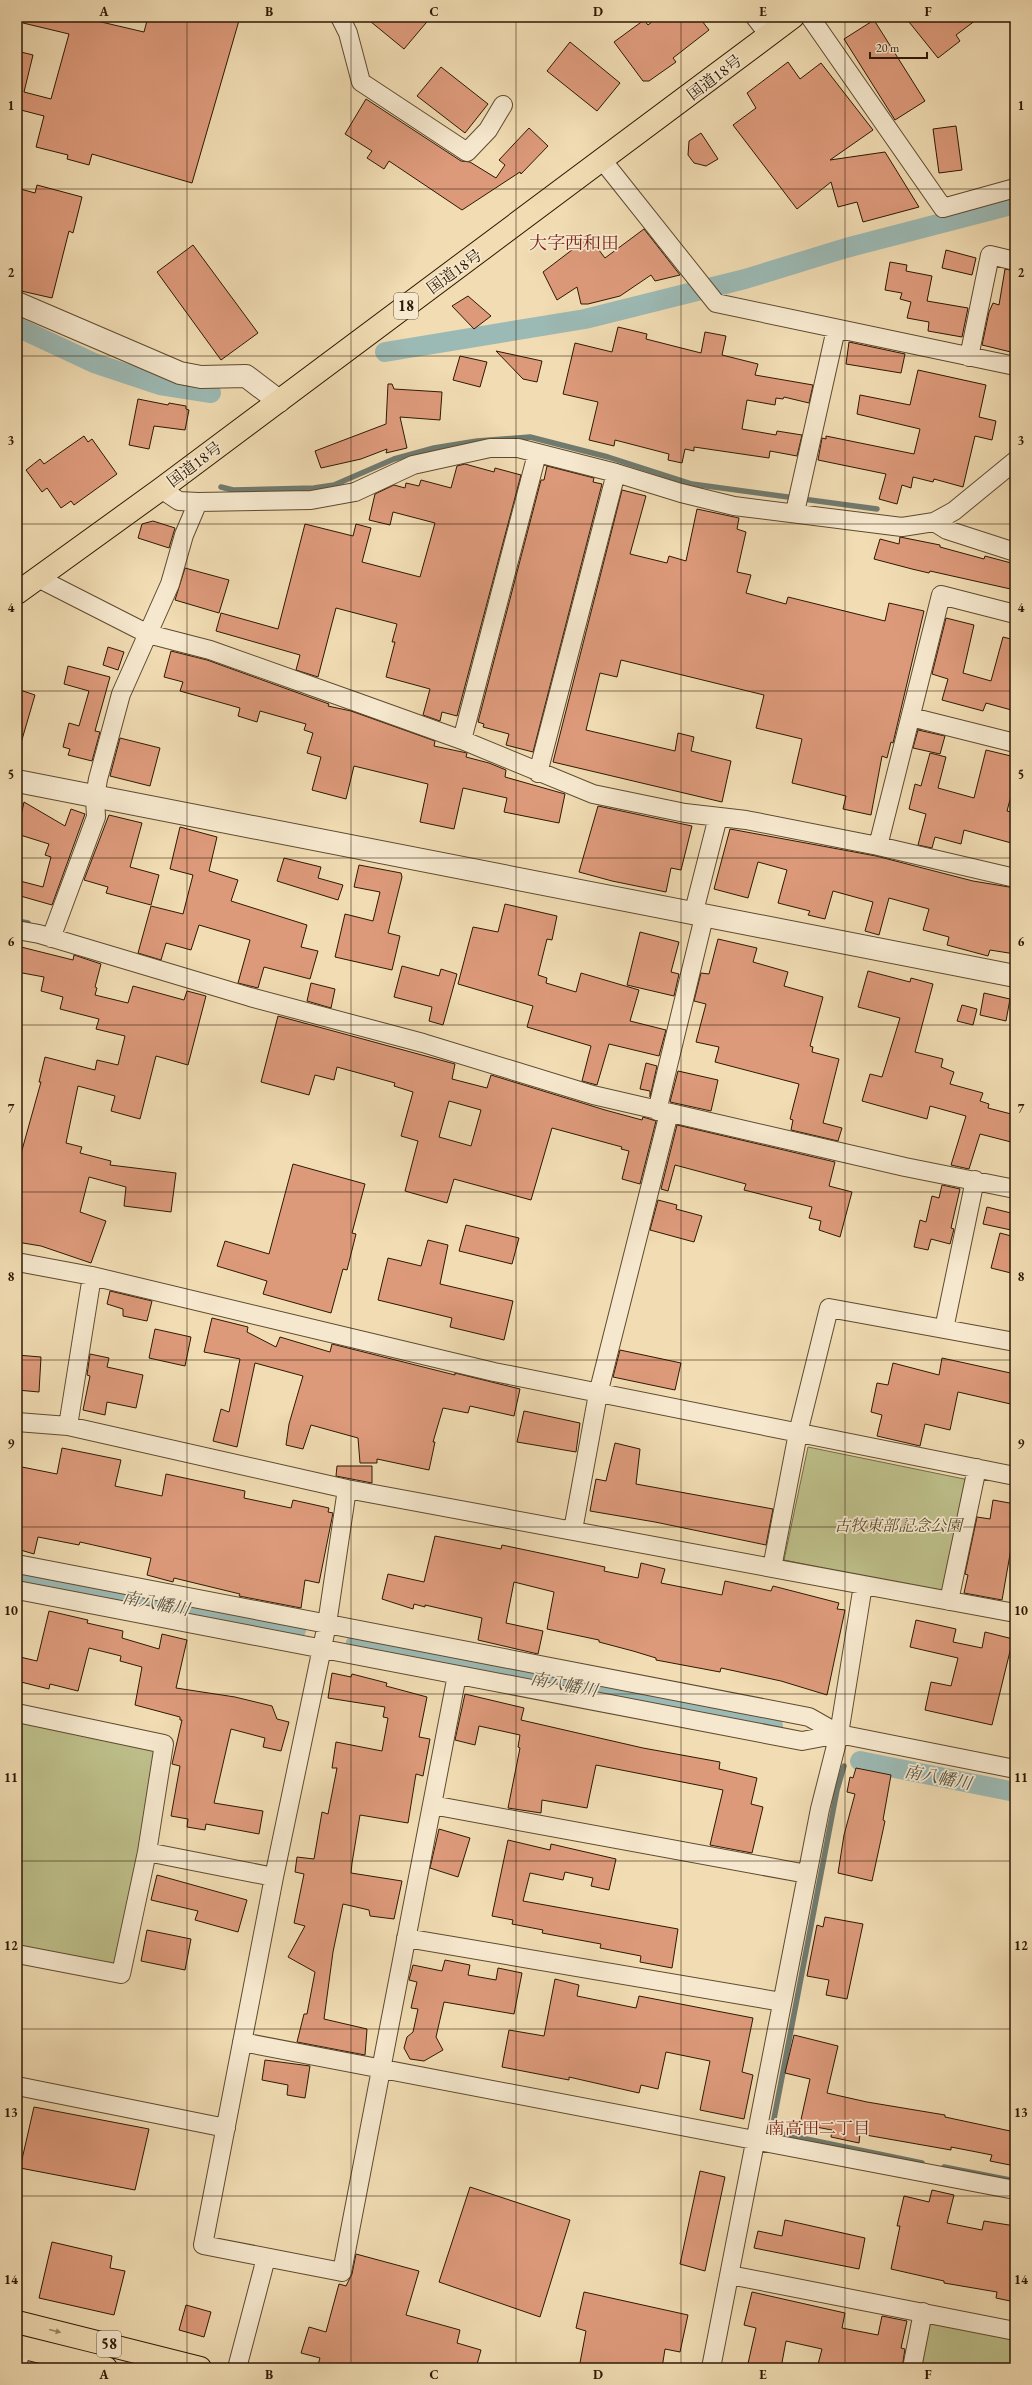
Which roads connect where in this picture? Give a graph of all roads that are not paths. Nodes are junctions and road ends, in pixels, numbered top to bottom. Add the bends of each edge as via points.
1 (340, 17) edge
2 (755, 17) edge
3 (793, 17) edge
4 (810, 17) edge
5 (769, 35) junction
6 (503, 105) dead end
7 (603, 161) junction
8 (1015, 188) edge
9 (1015, 260) edge
10 (17, 303) edge
11 (836, 329) junction
12 (969, 357) junction
13 (1015, 366) edge
14 (278, 400) junction
15 (537, 454) junction
16 (1015, 461) edge
17 (616, 473) junction
18 (161, 489) junction
19 (198, 502) junction
20 (796, 505) junction
21 (934, 522) junction
22 (1015, 552) edge
23 (38, 578) junction
24 (17, 593) edge
25 (1015, 614) edge
26 (148, 634) junction
27 (911, 717) junction
28 (462, 740) junction
29 (1015, 743) edge
30 (538, 773) junction
31 (17, 781) edge
32 (95, 797) junction
33 (718, 817) junction
34 (878, 846) junction
35 (1015, 878) edge
36 (699, 916) junction
37 (17, 930) edge
38 (51, 938) junction
39 (1015, 976) edge
40 (663, 1112) junction
41 (975, 1180) junction
42 (1015, 1189) edge
43 (17, 1262) edge
44 (92, 1276) junction
45 (944, 1329) junction
46 (1015, 1342) edge
47 (598, 1394) junction
48 (17, 1422) edge
49 (68, 1426) junction
50 (798, 1434) junction
51 (977, 1468) junction
52 (1015, 1476) edge
53 (347, 1489) junction
54 (572, 1530) junction
55 (17, 1564) edge
56 (772, 1568) junction
57 (863, 1585) junction
58 (17, 1590) edge
59 (949, 1601) junction
60 (1015, 1613) edge
61 (327, 1624) junction
62 (322, 1648) junction
63 (457, 1675) junction
64 (17, 1713) edge
65 (839, 1734) junction
66 (1015, 1769) edge
67 (432, 1806) junction
68 (147, 1852) junction
69 (807, 1874) junction
70 (274, 1877) junction
71 (406, 1938) junction
72 (17, 1954) edge
73 (782, 2002) junction
74 (242, 2042) junction
75 (381, 2069) junction
76 (17, 2086) edge
77 (226, 2128) junction
78 (756, 2140) junction
79 (1015, 2190) edge
80 (266, 2258) junction
81 (730, 2274) junction
82 (923, 2312) junction
83 (17, 2322) edge
84 (1015, 2331) edge
85 (19, 2352) edge
86 (106, 2368) edge
87 (200, 2368) edge
88 (237, 2368) edge
89 (711, 2368) edge
90 (912, 2368) edge

1 - 6 street via 348,33 361,82 467,152 488,130
2 - 5 street
3 - 5 main road, 国道18号 / 18
4 - 8 street via 943,208
5 - 7 main road, 国道18号 / 18
7 - 11 street via 716,303
7 - 14 main road, 国道18号 / 18
9 - 12 street via 990,255
10 - 14 street via 180,373 201,377 246,376
11 - 12 street
11 - 20 street
12 - 13 street
14 - 18 main road, 国道18号 / 18
15 - 17 street
15 - 19 street via 518,448 490,448 413,465 355,492 311,500
15 - 28 street
16 - 21 street via 954,511
17 - 20 street via 681,494 734,506
17 - 30 street
18 - 19 street via 179,501
18 - 23 main road, 国道18号 / 18
19 - 26 street via 184,534 170,584
20 - 21 street via 902,526
21 - 22 street via 947,530
23 - 24 main road, 国道18号 / 18
23 - 26 street
25 - 27 street via 942,595
26 - 28 street via 210,650
26 - 32 street via 121,694
27 - 29 street
27 - 34 street
28 - 30 street
30 - 33 street via 593,794 685,813
31 - 32 street
32 - 36 street via 380,851
32 - 38 street via 96,817
33 - 34 street via 746,820
33 - 36 street
34 - 35 street
36 - 39 street
36 - 40 street
37 - 38 street
38 - 40 street via 250,997 423,1043 593,1095
40 - 41 street via 905,1167
40 - 47 street
41 - 42 street
41 - 45 street
43 - 44 street
44 - 47 street via 494,1372
44 - 49 street
45 - 46 street
45 - 50 street via 829,1308
47 - 50 street
47 - 54 street
48 - 49 street
49 - 53 street
50 - 51 street
50 - 56 street
51 - 52 street
51 - 59 street
53 - 54 street
53 - 61 street
54 - 56 street
55 - 61 street
56 - 57 street
57 - 59 street
57 - 65 street
58 - 62 street
59 - 60 street
61 - 62 street
61 - 65 street via 809,1717
62 - 63 street
62 - 70 street
63 - 65 street via 802,1741
63 - 67 street
64 - 68 street via 164,1744
65 - 66 street
65 - 69 street
67 - 69 street
67 - 71 street
68 - 70 street
68 - 72 street via 121,1974
69 - 73 street
70 - 74 street
71 - 73 street
71 - 75 street
73 - 78 street
74 - 75 street
74 - 77 street
75 - 78 street
75 - 80 street via 342,2272
76 - 77 street
77 - 80 street via 202,2245
78 - 79 street
78 - 81 street
80 - 88 street
81 - 82 street
81 - 89 street
82 - 84 street
82 - 90 street
83 -> 87 main road, 58
85 - 86 main road, 58

